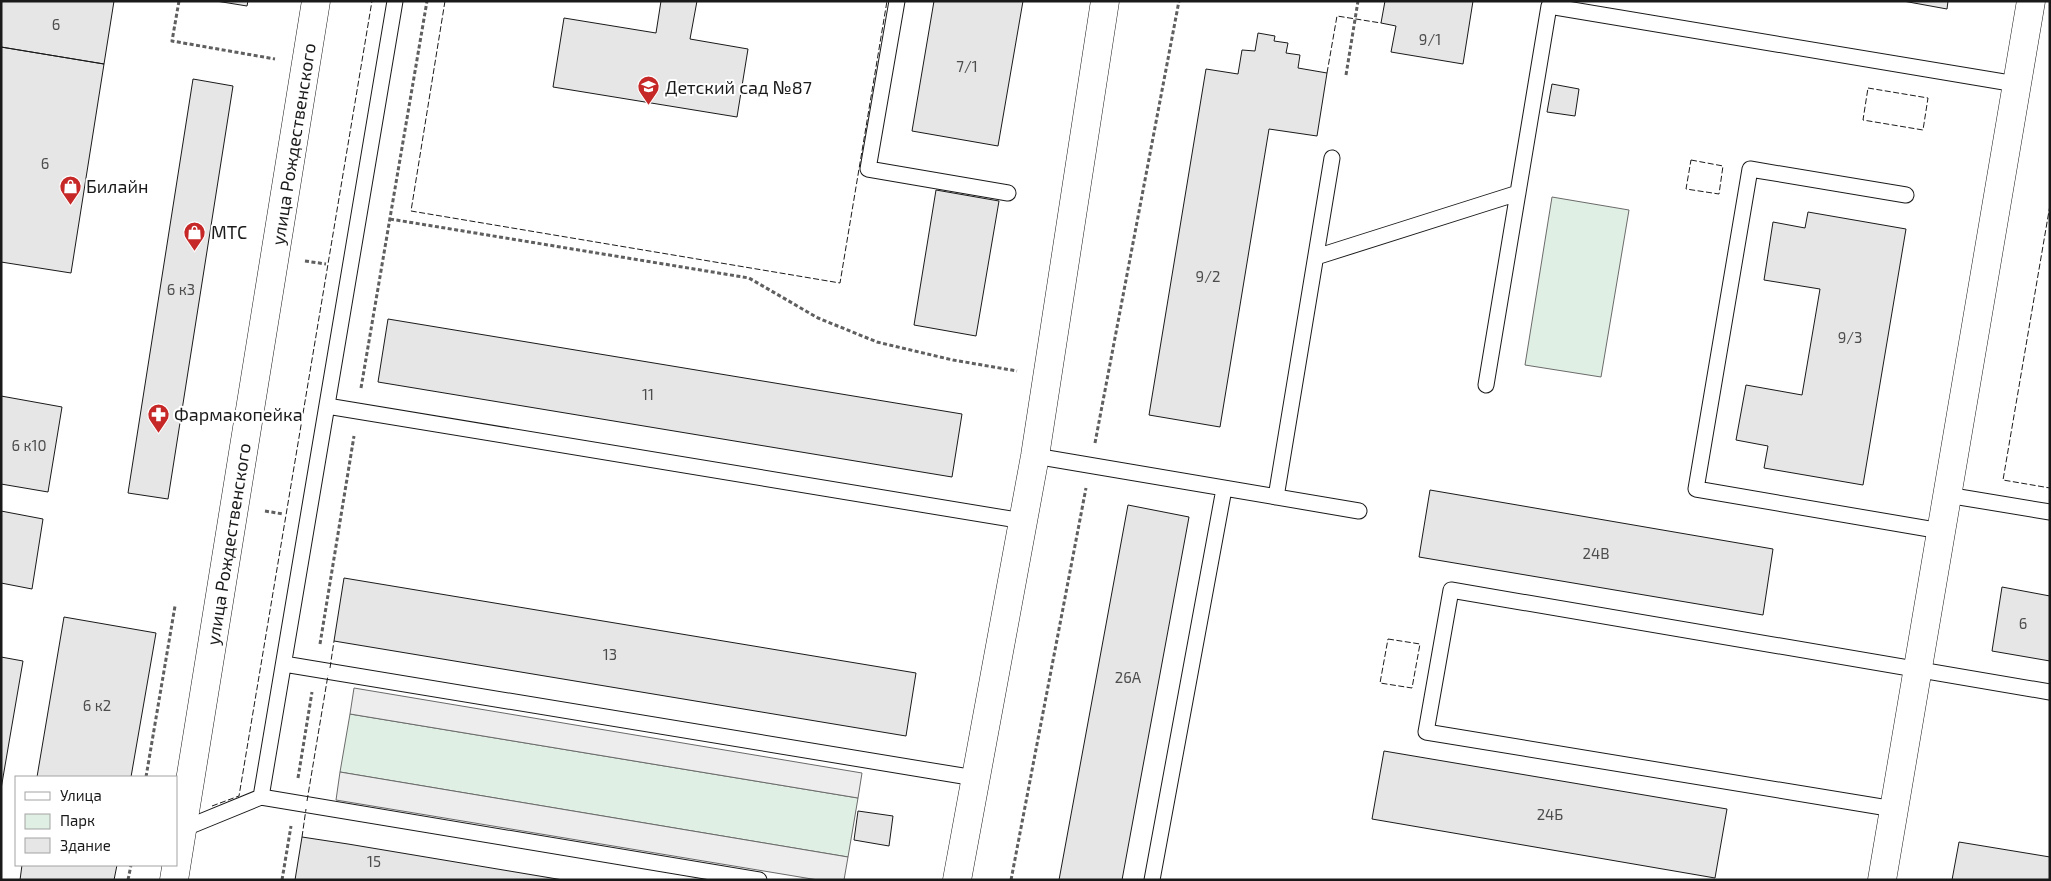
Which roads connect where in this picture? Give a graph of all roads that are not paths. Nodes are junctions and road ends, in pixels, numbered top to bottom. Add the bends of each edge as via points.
1 (316, 1) edge
2 (395, 1) edge
3 (897, 1) edge
4 (1105, 1) edge
5 (2031, 1) edge
6 (2016, 84) junction
7 (1332, 158) dead end
8 (1008, 193) dead end
9 (1518, 193) junction
10 (1906, 195) dead end
11 (1316, 257) junction
12 (1486, 385) dead end
13 (327, 406) junction
14 (1035, 456) junction
15 (1224, 489) junction
16 (1948, 495) junction
17 (1276, 497) junction
18 (1359, 511) dead end
19 (2050, 512) edge
20 (1023, 521) junction
21 (1941, 531) junction
22 (284, 664) junction
23 (1918, 669) junction
24 (2050, 692) edge
25 (975, 778) junction
26 (261, 797) junction
27 (1894, 809) junction
28 (183, 829) junction
29 (178, 857) edge
30 (176, 866) edge
31 (174, 880) edge
32 (759, 880) edge
33 (957, 880) edge
34 (1152, 880) edge
35 (1882, 880) edge

1 - 28 street, улица Рождественского
2 - 13 lane
3 - 8 lane via 868,169
4 - 14 street
5 - 6 street
6 - 9 lane via 1549,6
6 - 16 street
7 - 11 lane
9 - 11 lane
9 - 12 lane
10 - 21 lane via 1750,169 1696,489
11 - 17 lane
13 - 20 lane
13 - 22 lane
14 - 15 lane
14 - 20 street
15 - 17 lane
15 - 34 lane
16 - 19 lane
16 - 21 street
17 - 18 lane
20 - 25 street
21 - 23 street
22 - 25 lane
22 - 26 lane
23 - 24 lane
23 - 27 street
23 - 27 lane via 1451,590 1426,732
25 - 33 street
26 - 28 lane
26 - 32 lane
27 - 35 street
28 - 29 street, улица Рождественского
30 - 31 street, улица Рождественского

